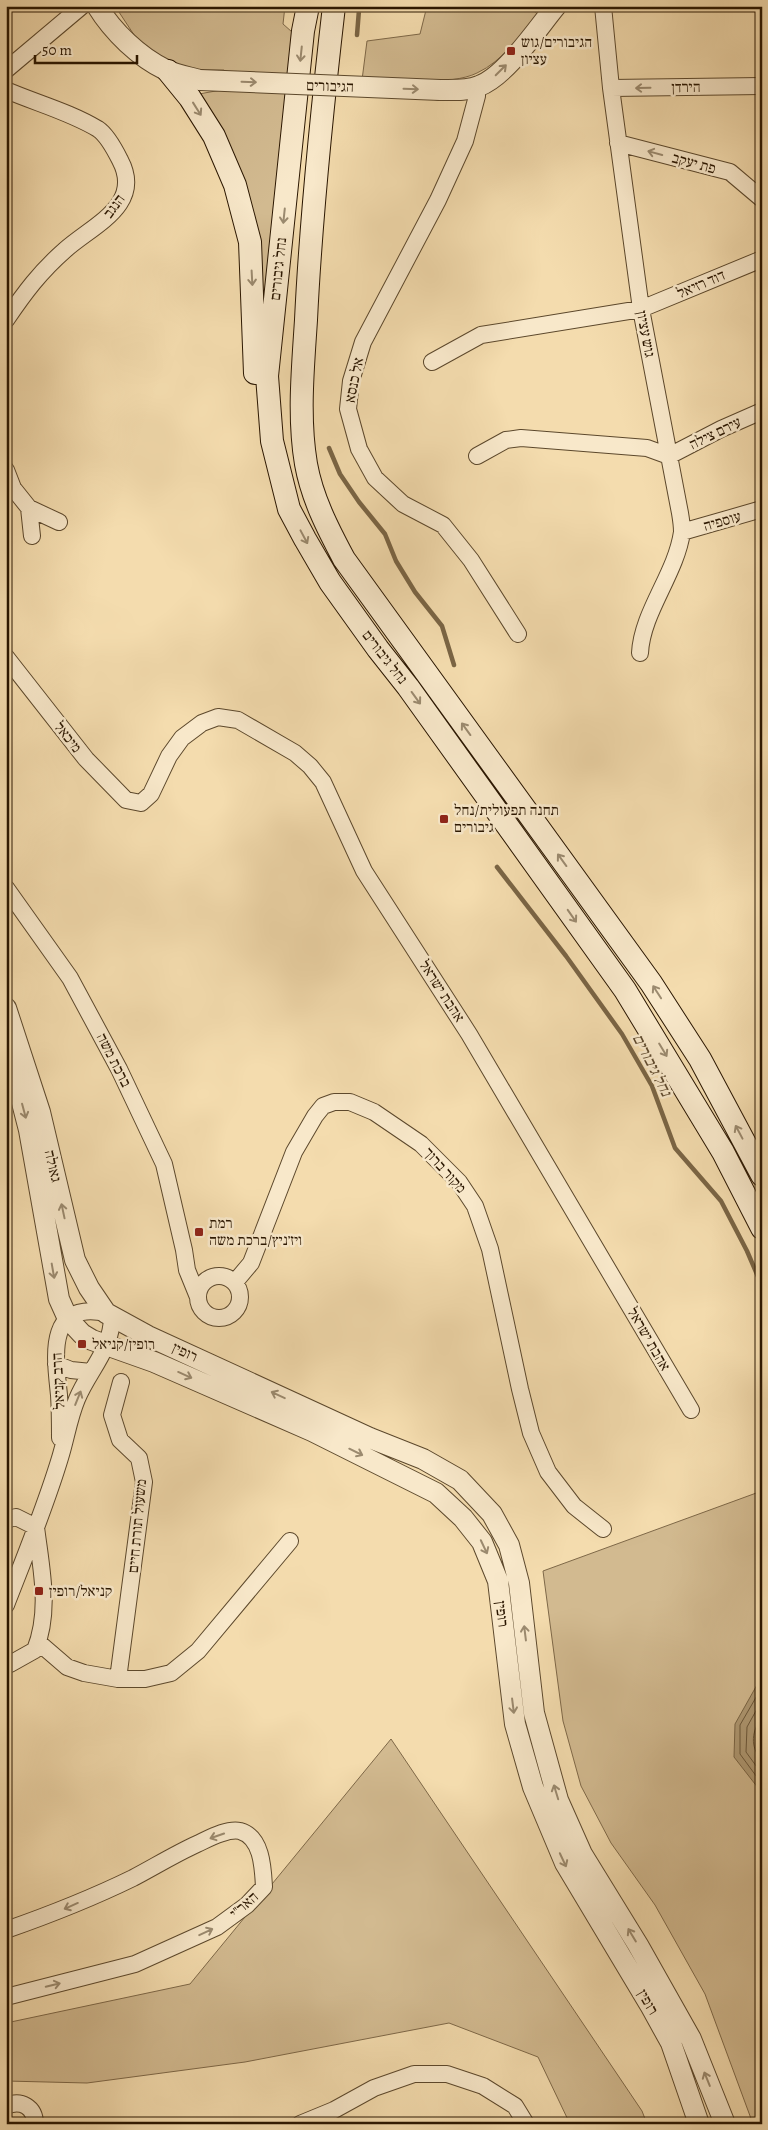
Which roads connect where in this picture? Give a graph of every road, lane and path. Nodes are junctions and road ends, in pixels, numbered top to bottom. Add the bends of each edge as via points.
1 (82, 6) edge
2 (97, 6) edge
3 (308, 6) edge
4 (334, 6) edge
5 (556, 6) edge
6 (603, 6) edge
7 (6, 70) edge
8 (168, 71) junction
9 (762, 86) edge
10 (477, 87) junction
11 (611, 88) junction
12 (6, 90) edge
13 (618, 143) junction
14 (762, 199) edge
15 (762, 259) edge
16 (641, 309) junction
17 (6, 320) edge
18 (432, 362) dead end
19 (762, 411) edge
20 (477, 456) dead end
21 (669, 456) junction
22 (6, 470) edge
23 (284, 492) junction
24 (29, 508) junction
25 (762, 509) edge
26 (59, 522) dead end
27 (682, 532) junction
28 (32, 536) dead end
29 (518, 634) dead end
30 (640, 653) dead end
31 (6, 657) edge
32 (141, 803) joint
33 (6, 888) edge
34 (6, 1008) edge
35 (6, 1048) edge
36 (762, 1175) edge
37 (762, 1228) edge
38 (184, 1250) junction
39 (215, 1276) junction
40 (235, 1282) junction
41 (198, 1296) junction
42 (109, 1314) junction
43 (68, 1319) junction
44 (107, 1346) junction
45 (56, 1364) junction
46 (90, 1372) junction
47 (121, 1382) dead end
48 (691, 1410) dead end
49 (317, 1423) junction
50 (60, 1458) junction
51 (6, 1520) edge
52 (36, 1527) junction
53 (604, 1529) dead end
54 (290, 1541) dead end
55 (6, 1605) edge
56 (38, 1642) junction
57 (10, 1664) dead end
58 (118, 1680) junction
59 (6, 1930) edge
60 (6, 1997) edge
61 (6, 2106) edge
62 (35, 2124) edge
63 (300, 2124) edge
64 (526, 2124) edge
65 (699, 2124) edge
66 (725, 2124) edge

1 - 7 street
2 - 8 street, הגיבורים via 113,28 134,48
3 -> 23 main road, נחל גיבורים via 267,376 272,441
36 -> 4 main road, נחל גיבורים via 700,1059 651,983 344,559 322,516 306,465 303,366 307,284
10 -> 5 street, הגיבורים via 502,70
6 - 11 street, גוש עציון
8 -> 10 street, הגיבורים, bridge via 200,80 440,90
8 -> 23 main road via 214,136 235,185 250,242 255,385 262,421
9 -> 11 street, הירדן
10 - 29 street, אל כנסא via 464,141 438,200 363,342 351,381 348,409 359,448 375,478 403,504 443,525 471,560
11 - 13 street, גוש עציון
12 - 17 street, הנגב via 99,130 115,150 126,172 126,192 113,212 66,249 29,286
14 -> 13 street, פת יעקב via 730,172
13 - 16 street, גוש עציון
15 - 16 street, דוד רזיאל
16 - 18 street, דוד רזיאל via 481,335
16 - 21 street, גוש עציון
19 - 21 street, עירם צילה
20 - 21 street via 506,440 521,438 647,448
21 - 27 street, גוש עציון
22 - 24 street via 13,488
23 -> 37 main road, נחל גיבורים via 289,509 330,582 640,1013 723,1152
24 - 26 street
24 - 28 street
25 - 27 street, עוספיה
27 - 30 street, גוש עציון via 640,641
31 - 32 street, מיכאל via 86,759 126,800
32 - 48 street, אהבת ישראל via 151,794 169,756 182,738 218,716 238,720 295,753 310,766 323,782 364,871 470,1034
33 - 38 street, ברכת משה via 70,978 119,1069 164,1164
42 -> 34 street, גאולה via 88,1288 75,1260 40,1112
35 -> 43 street, גאולה via 29,1130 59,1298
38 - 39 street, ברכת משה via 195,1265
38 - 41 street, ברכת משה via 187,1270
39 - 40 street
39 - 41 street via 203,1283
40 - 41 street via 240,1301 227,1316 220,1318 207,1314
40 - 53 street, מקור ברוך via 251,1263 294,1152 323,1106 350,1102 374,1112 421,1144 458,1182 475,1206 490,1249 531,1433 548,1472 558,1486 574,1506
42 - 43 street via 88,1311
42 - 44 street, הרב קניאל via 111,1329
49 -> 42 street, רופין
43 - 44 street, רופין via 82,1334
43 - 45 street, הרב קניאל via 56,1339
44 - 46 street, הרב קניאל
44 -> 49 street, רופין
45 - 46 street
45 - 50 street, הרב קניאל
50 -> 46 street, הרב קניאל via 77,1401
47 - 58 street, משעול תורת חיים via 112,1415 120,1440 139,1458 144,1482
49 -> 65 street, רופין via 436,1493 464,1518 482,1542 498,1581 515,1724 533,1787 565,1863 671,2043
66 -> 49 street, רופין via 691,2039 582,1854 558,1800 534,1713 519,1583 509,1544 492,1514 460,1480 422,1459
50 - 52 street, הרב קניאל
51 - 52 street via 16,1517
52 - 55 street, הרב קניאל
52 - 56 street via 44,1603
54 - 58 street via 198,1652 171,1673 145,1679
56 - 57 street via 35,1650
56 - 58 street via 67,1667
60 -> 59 street, האר"י via 135,1964 217,1926 247,1905 264,1887 259,1852 252,1839 242,1832 234,1830 214,1836 108,1889
61 - 62 street via 18,2103 28,2107
63 - 64 street via 374,2088 414,2074 447,2074 483,2086 515,2106

